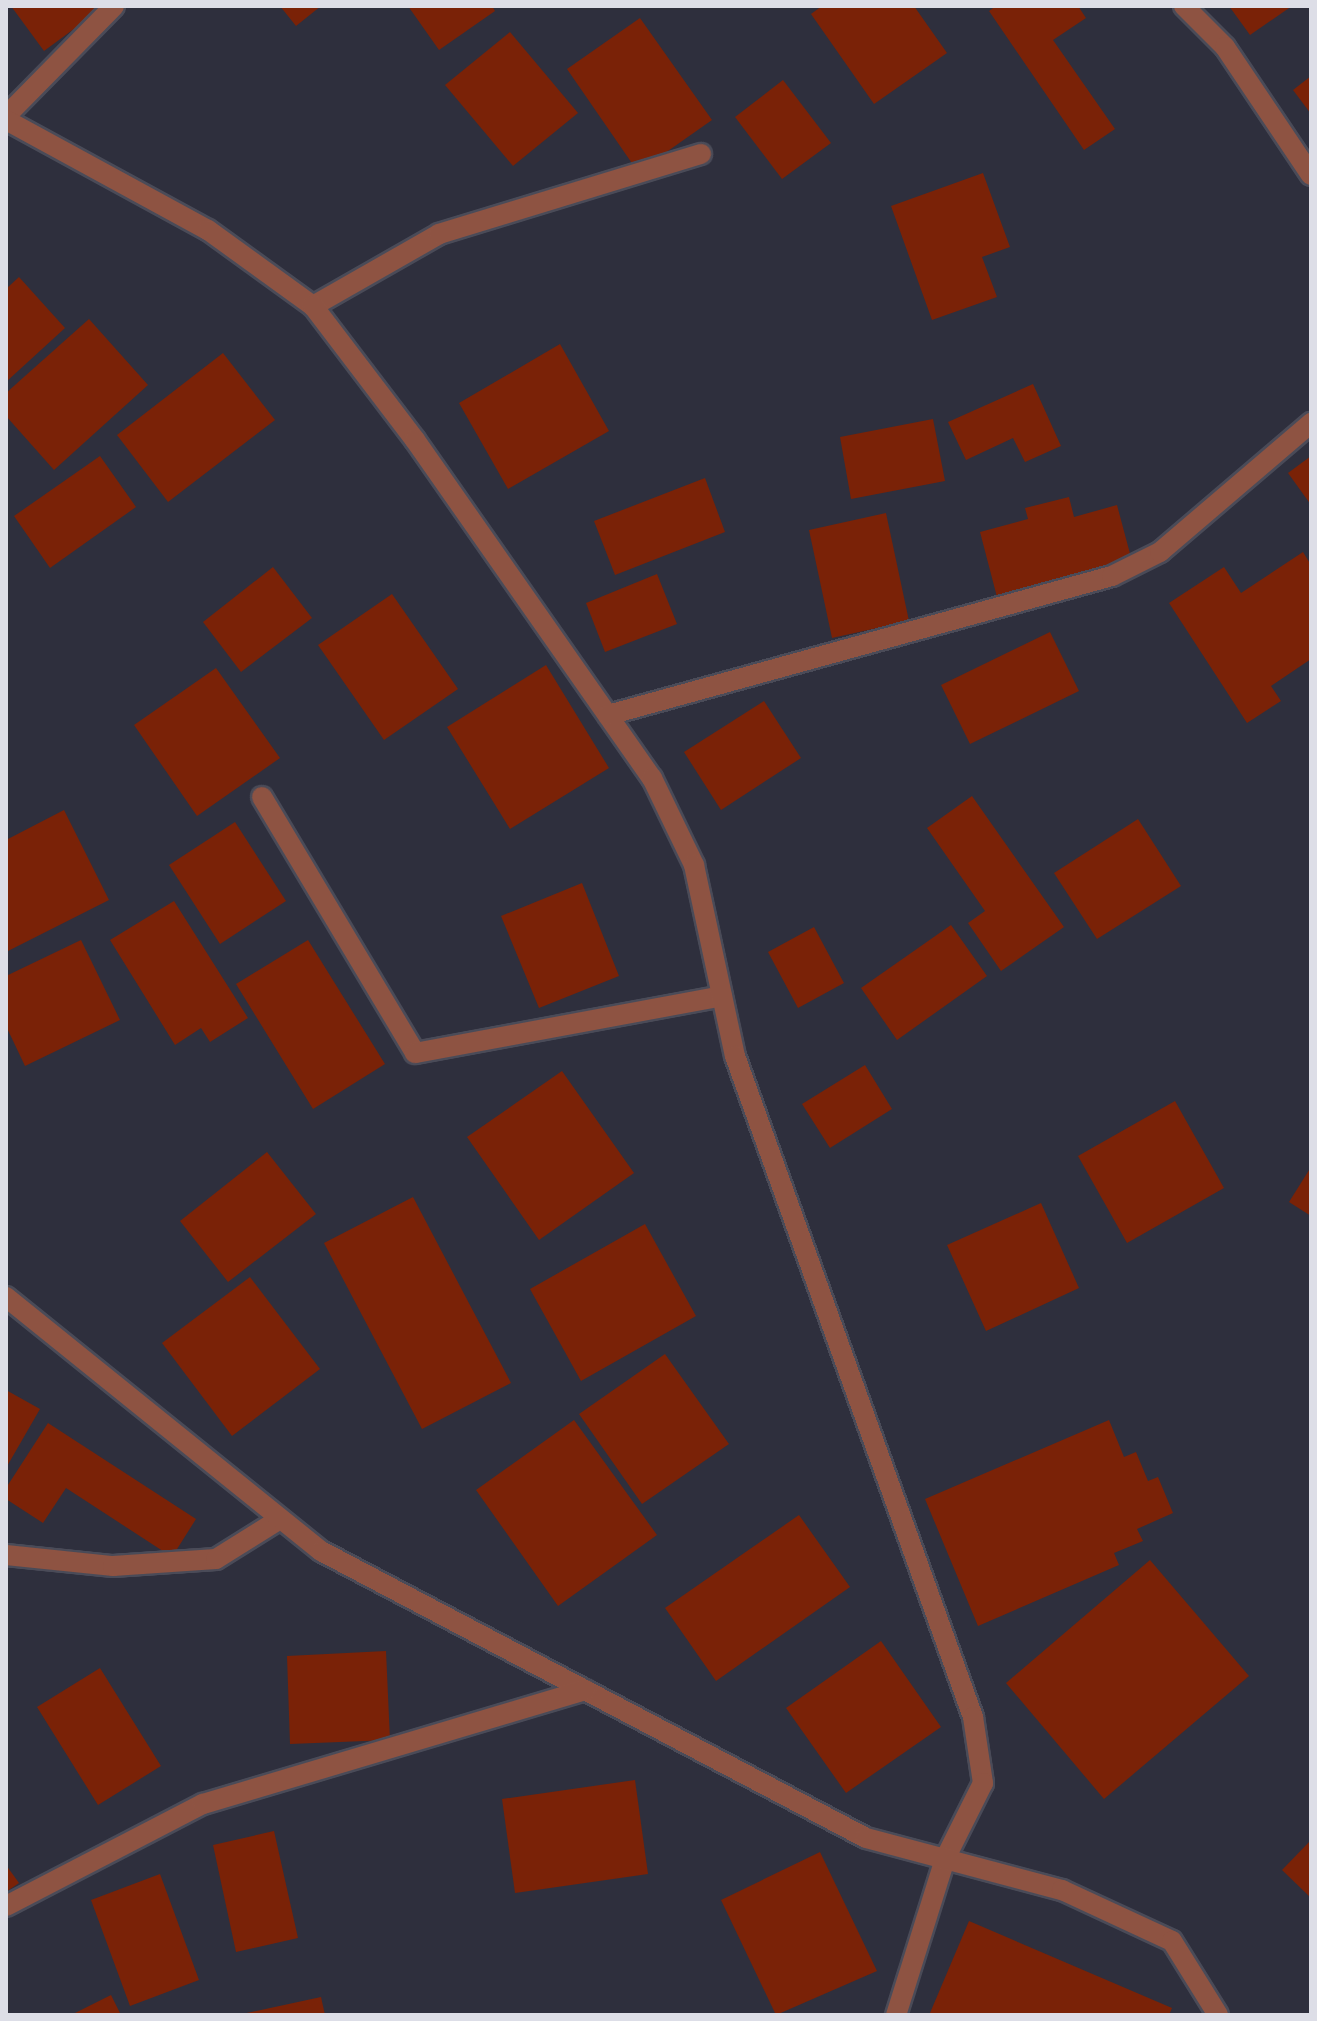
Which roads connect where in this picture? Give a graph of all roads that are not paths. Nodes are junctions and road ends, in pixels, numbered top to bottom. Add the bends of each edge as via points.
1 (114, 6) edge
2 (1184, 6) edge
3 (6, 118) edge
4 (701, 154) dead end
5 (1311, 175) edge
6 (313, 306) junction
7 (1311, 423) edge
8 (608, 715) junction
9 (262, 797) dead end
10 (722, 996) junction
11 (6, 1297) edge
12 (280, 1519) junction
13 (6, 1555) edge
14 (585, 1690) junction
15 (945, 1859) junction
16 (6, 1906) edge
17 (896, 2015) edge
18 (1218, 2015) edge

1 - 3 street
2 - 5 street via 1225,47
3 - 6 street via 208,230
4 - 6 street via 439,234
6 - 8 street via 415,440
7 - 8 street via 1160,552 1112,576
8 - 10 street via 652,778 694,865
9 - 10 street via 415,1053
10 - 15 street via 735,1056 973,1717 983,1783
11 - 12 street
12 - 13 street via 216,1559 113,1566
12 - 14 street via 321,1551
14 - 15 street via 866,1838
14 - 16 street via 203,1804
15 - 17 street
15 - 18 street via 1062,1890 1172,1941

